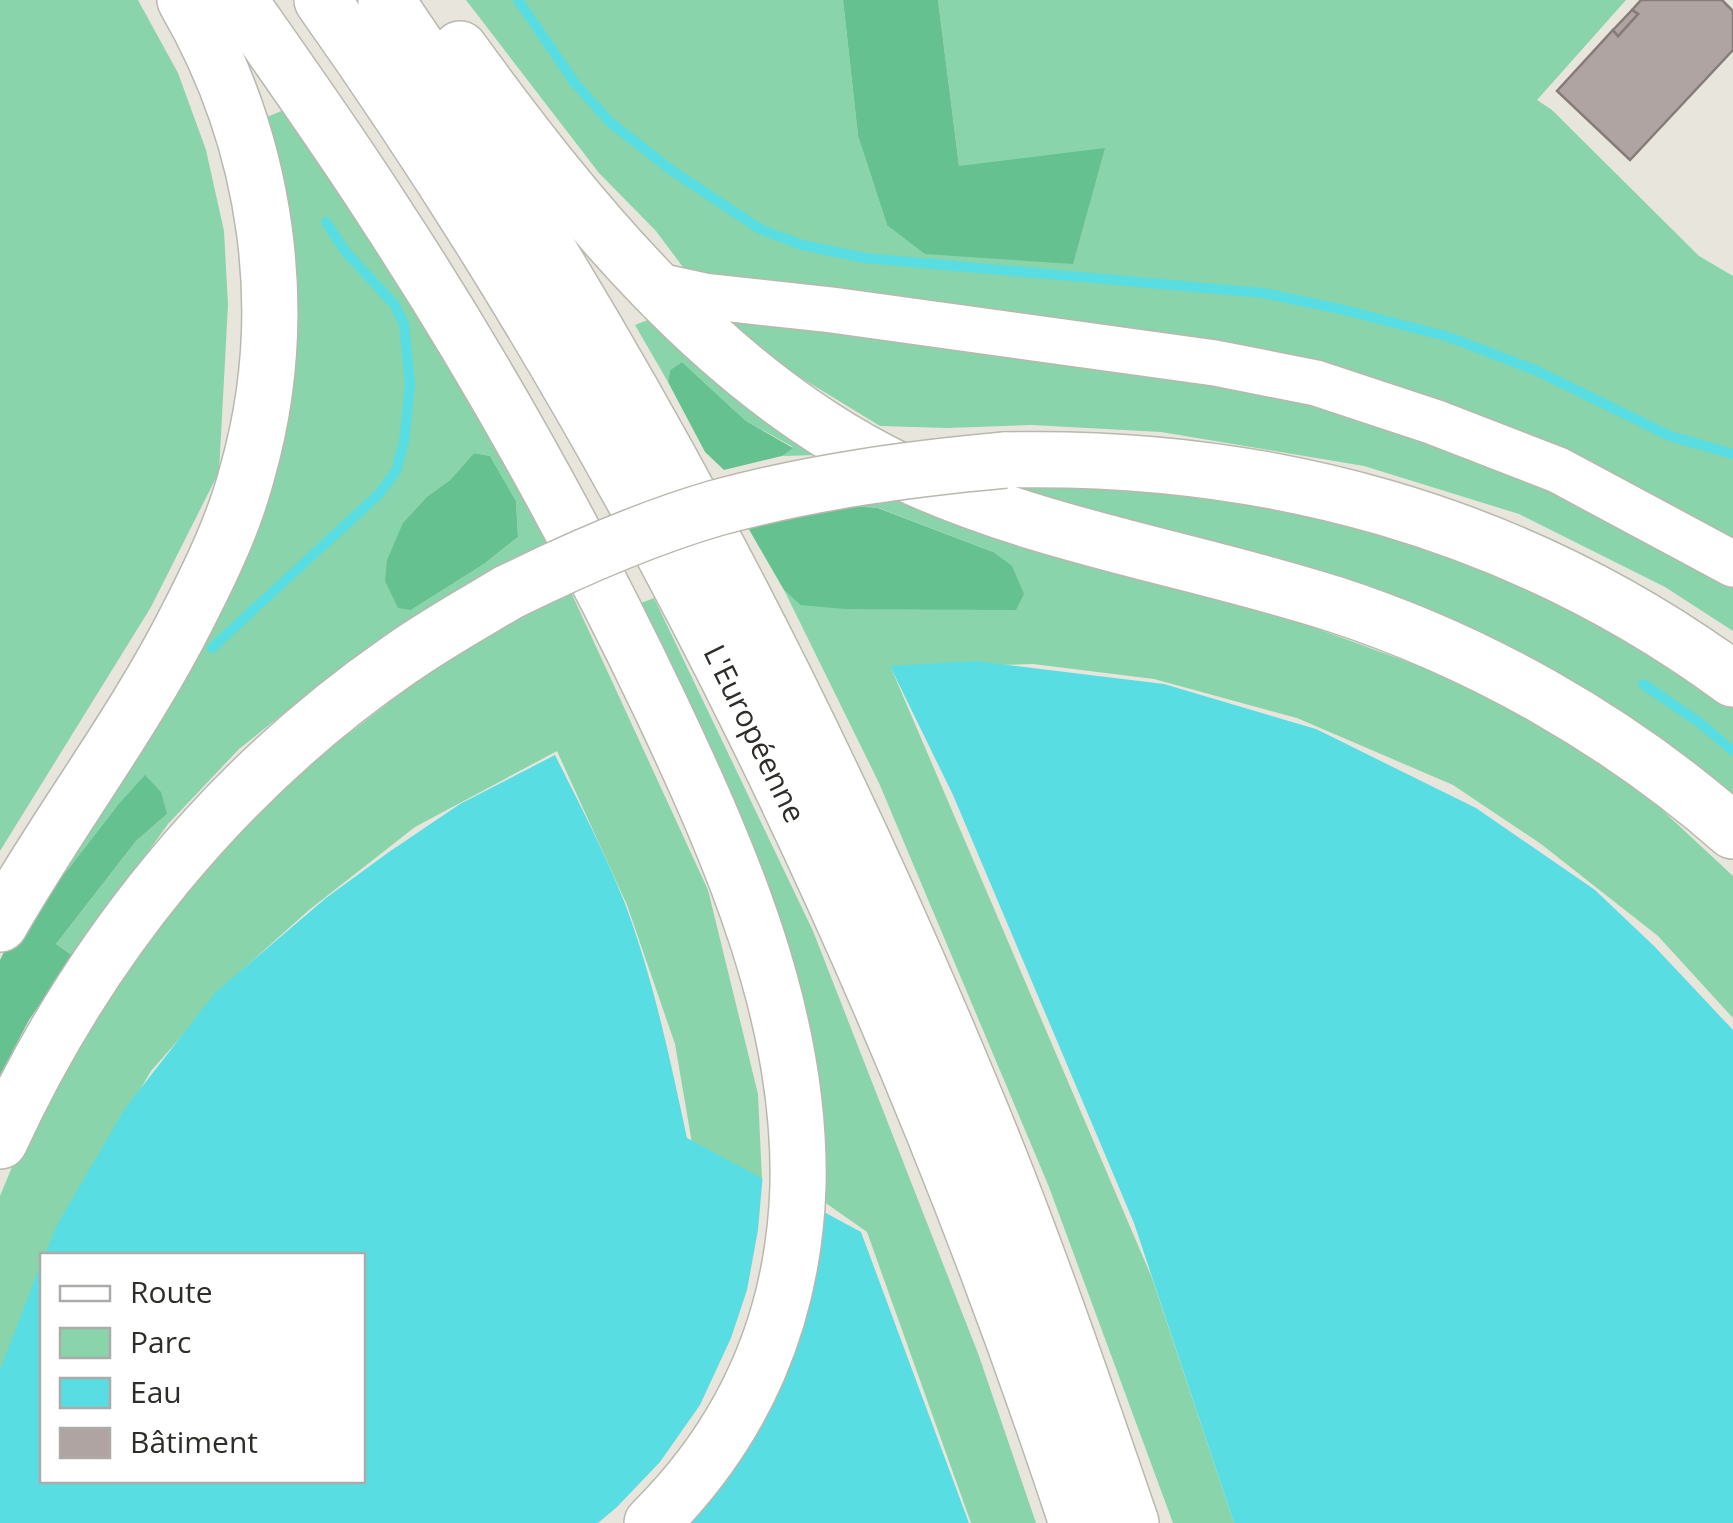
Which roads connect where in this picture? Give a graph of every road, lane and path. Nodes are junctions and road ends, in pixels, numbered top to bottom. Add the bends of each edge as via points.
1 (184, 0) edge
2 (239, 0) edge
3 (322, 0) edge
4 (386, 0) edge
5 (424, 0) edge
6 (654, 285) junction
7 (1733, 564) edge
8 (1733, 679) edge
9 (1733, 831) edge
10 (0, 924) edge
11 (0, 1141) edge
12 (652, 1523) edge
13 (1077, 1523) edge
14 (1132, 1523) edge

1 - 10 highway via 235,103 260,199 270,293 259,426 233,518 189,615
2 - 12 highway via 386,213 578,543 710,818 758,942 782,1033 797,1134 788,1282 744,1400 700,1468
3 - 13 highway, L'Européenne via 510,284 736,695 904,1061
4 - 14 highway, L'Européenne via 586,310 780,666 976,1099
5 - 6 highway via 550,166
6 - 7 lane via 1316,383 1558,470
6 - 9 highway via 785,402 898,470 1029,520 1333,604 1435,644 1554,702
8 - 11 highway, bridge via 1631,612 1480,540 1320,490 1196,468 1004,460 827,482 730,505 624,540 509,592 400,659 289,748 200,834 124,927 52,1038

